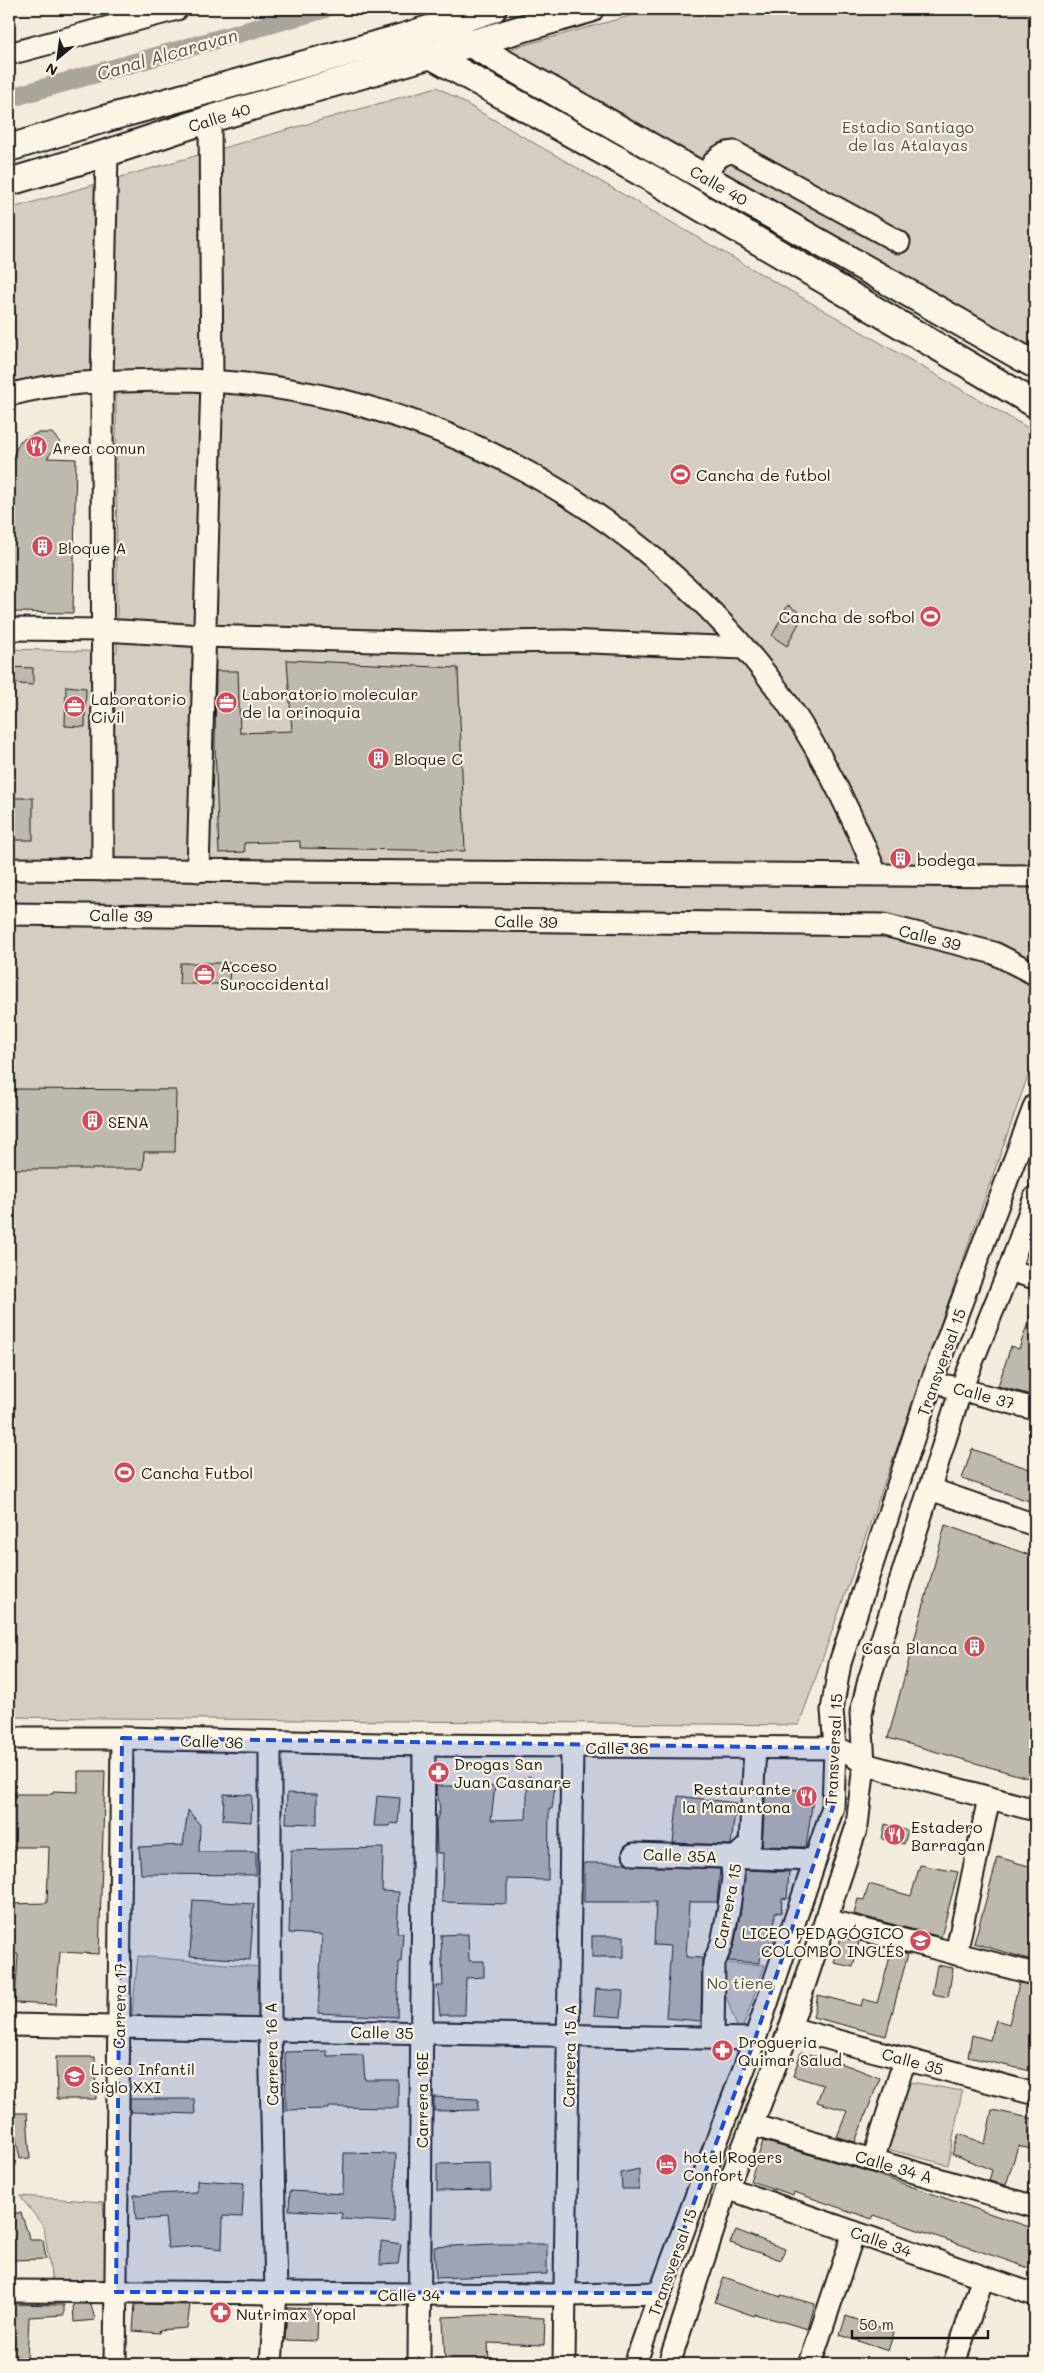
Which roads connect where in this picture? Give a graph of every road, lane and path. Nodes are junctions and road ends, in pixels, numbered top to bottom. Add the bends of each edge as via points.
1 (175, 9) edge
2 (493, 9) edge
3 (590, 9) edge
4 (437, 25) junction
5 (400, 38) junction
6 (470, 43) junction
7 (9, 54) edge
8 (430, 56) junction
9 (210, 119) junction
10 (9, 148) edge
11 (107, 154) junction
12 (705, 177) junction
13 (9, 182) edge
14 (899, 242) dead end
15 (1035, 365) edge
16 (212, 380) junction
17 (102, 381) junction
18 (9, 395) edge
19 (1035, 404) edge
20 (9, 629) edge
21 (103, 630) junction
22 (205, 636) junction
23 (744, 648) junction
24 (9, 869) edge
25 (103, 870) junction
26 (198, 871) junction
27 (876, 874) junction
28 (1035, 876) edge
29 (9, 914) edge
30 (1035, 974) edge
31 (1035, 1105) edge
32 (1035, 1197) edge
33 (1009, 1270) junction
34 (1035, 1278) edge
35 (932, 1382) junction
36 (961, 1389) junction
37 (1035, 1409) edge
38 (930, 1489) junction
39 (1035, 1525) edge
40 (9, 1738) edge
41 (122, 1738) junction
42 (270, 1743) junction
43 (424, 1745) junction
44 (572, 1747) junction
45 (755, 1748) junction
46 (835, 1748) junction
47 (864, 1764) junction
48 (989, 1798) junction
49 (1035, 1810) edge
50 (634, 1854) dead end
51 (736, 1857) junction
52 (815, 1860) junction
53 (826, 1920) junction
54 (956, 1954) junction
55 (1035, 1974) edge
56 (9, 2025) edge
57 (119, 2027) junction
58 (790, 2028) junction
59 (270, 2030) junction
60 (421, 2033) junction
61 (569, 2035) junction
62 (713, 2038) junction
63 (755, 2039) junction
64 (905, 2059) junction
65 (1035, 2094) edge
66 (752, 2125) junction
67 (873, 2160) junction
68 (727, 2188) junction
69 (1035, 2207) edge
70 (854, 2232) junction
71 (983, 2277) junction
72 (9, 2291) edge
73 (116, 2292) junction
74 (276, 2293) junction
75 (660, 2293) junction
76 (421, 2294) junction
77 (566, 2295) junction
78 (1035, 2295) edge
79 (115, 2364) edge
80 (271, 2364) edge
81 (419, 2364) edge
82 (564, 2364) edge
83 (635, 2364) edge
84 (668, 2364) edge
85 (810, 2364) edge
86 (954, 2364) edge

1 - 7 street
2 - 4 main road
3 - 6 main road
4 - 5 main road, Calle 40
4 - 6 main road, Calle 40
5 - 8 main road, Calle 40
5 - 10 main road, Calle 40 via 104,118
6 - 8 main road
6 - 12 main road, Calle 40
8 - 9 main road, Calle 40
8 - 19 main road, Calle 40 via 656,181
9 - 11 main road, Calle 40
9 - 16 street
11 - 13 main road, Calle 40
11 - 17 street
12 - 14 street via 721,155 740,154
12 - 15 main road, Calle 40
16 - 17 street
16 - 22 street
16 - 23 street via 291,389 369,407 444,432 516,466 585,506 641,547 700,600
17 - 18 street via 42,387
17 - 21 street
20 - 21 street
21 - 22 street
21 - 25 street
22 - 23 street via 443,643 565,641
22 - 26 street
23 - 27 street via 784,699 826,766 845,801
24 - 25 street
25 - 26 street
26 - 27 street
27 - 28 street
29 - 30 street, Calle 39 via 884,925 994,953
31 - 35 street, Transversal 15
32 - 33 street, Transversal 15
33 - 34 street
33 - 36 street, Transversal 15
35 - 36 street, Calle 37
35 - 46 street, Transversal 15 via 840,1663 832,1710
36 - 37 street, Calle 37
36 - 38 street, Transversal 15
38 - 39 street
38 - 47 street, Transversal 15 via 861,1713
40 - 41 street, Calle 36
41 - 42 street, Calle 36
41 - 57 street, Carrera 17
42 - 43 street, Calle 36
42 - 59 street, Carrera 16 A
43 - 44 street, Calle 36
43 - 60 street, Carrera 16E
44 - 45 street, Calle 36
44 - 61 street, Carrera 15 A
45 - 46 street, Calle 36
45 - 51 street, Carrera 15 via 750,1844
46 - 47 street, Calle 36
46 - 52 street, Transversal 15 via 833,1807
47 - 48 street, Calle 36
47 - 53 street, Transversal 15 via 857,1826
48 - 49 street, Calle 36
48 - 54 street
50 - 51 street, Calle 35A
51 - 52 street, Calle 35A
51 - 62 street, Carrera 15 via 732,1866 725,1926 714,1963
52 - 63 street, Transversal 15
53 - 54 street
53 - 58 street, Transversal 15
54 - 55 street
56 - 57 street, Calle 35
57 - 59 street, Calle 35
57 - 73 street, Carrera 17
58 - 64 street, Calle 35
58 - 66 street, Transversal 15
59 - 60 street, Calle 35
59 - 74 street, Carrera 16 A
60 - 61 street, Calle 35
60 - 76 street, Carrera 16E
61 - 62 street, Calle 35
61 - 77 street, Carrera 15 A
62 - 63 street, Calle 35
63 - 75 street, Transversal 15
64 - 65 street, Calle 35
64 - 67 street
66 - 67 street, Calle 34 A
66 - 68 street, Transversal 15
67 - 69 street, Calle 34 A
68 - 70 street, Calle 34
68 - 84 street, Transversal 15
70 - 71 street, Calle 34
70 - 85 street
71 - 78 street, Calle 34
71 - 86 street
72 - 73 street, Calle 34
73 - 74 street, Calle 34
73 - 79 street, Carrera 17
74 - 76 street, Calle 34
74 - 80 street, Carrera 16 A
75 - 77 street, Calle 34
75 - 83 street, Transversal 15
76 - 77 street, Calle 34
76 - 81 street, Carrera 16E
77 - 82 street, Carrera 15 A

